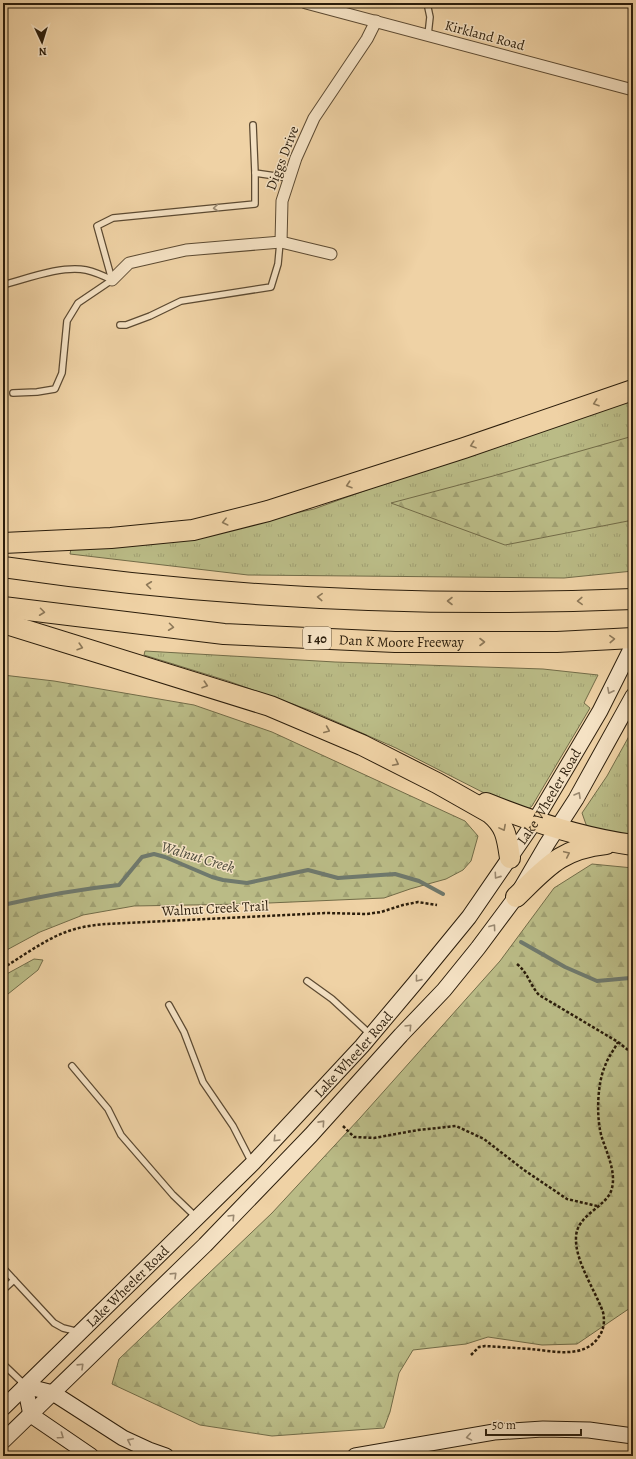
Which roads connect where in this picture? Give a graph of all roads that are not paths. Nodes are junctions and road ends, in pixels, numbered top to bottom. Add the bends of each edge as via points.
1 (306, 3) edge
2 (427, 3) edge
3 (376, 21) junction
4 (428, 35) junction
5 (633, 90) edge
6 (253, 125) dead end
7 (255, 173) junction
8 (289, 178) junction
9 (280, 242) junction
10 (331, 254) dead end
11 (112, 280) junction
12 (3, 285) edge
13 (120, 325) dead end
14 (633, 390) edge
15 (13, 394) dead end
16 (3, 543) edge
17 (3, 567) edge
18 (633, 598) edge
19 (3, 607) edge
20 (3, 623) edge
21 (633, 638) edge
22 (633, 645) edge
23 (633, 696) edge
24 (437, 783) junction
25 (535, 821) junction
26 (558, 828) junction
27 (624, 844) edge
28 (510, 858) junction
29 (516, 897) junction
30 (308, 981) dead end
31 (169, 1005) dead end
32 (371, 1035) junction
33 (72, 1066) dead end
34 (252, 1163) junction
35 (197, 1218) junction
36 (3, 1268) edge
37 (14, 1280) junction
38 (3, 1290) edge
39 (81, 1332) junction
40 (3, 1364) edge
41 (25, 1386) junction
42 (53, 1393) junction
43 (3, 1408) edge
44 (31, 1415) junction
45 (633, 1436) edge
46 (3, 1441) edge
47 (91, 1456) edge
48 (166, 1456) edge
49 (355, 1456) edge

1 - 3 street, Kirkland Road
2 - 4 lane via 430,17
3 - 4 street, Kirkland Road
3 - 8 street, Diggs Drive via 367,39 314,118
4 - 5 street, Kirkland Road
6 - 7 lane
7 - 8 lane
7 -> 11 lane via 255,204 113,218 97,226
8 - 9 street, Diggs Drive via 282,201
9 - 10 street
9 - 11 street via 186,250 129,263
9 - 13 lane via 278,264 271,287 181,301 150,316
11 - 12 lane via 78,269 61,270
11 - 15 lane via 78,303 67,321 62,373 55,389
14 -> 16 highway via 268,511 193,530 111,538
18 -> 17 highway via 541,602 344,599 166,587
19 -> 21 highway, Dan K Moore Freeway / I 40 via 224,634 395,642 557,642
20 -> 24 highway via 270,706 362,745
22 -> 25 main road, Lake Wheeler Road via 600,711
26 -> 23 main road, Lake Wheeler Road
24 - 25 highway
24 -> 28 highway via 498,819 506,834
25 - 26 highway
25 - 28 main road, Lake Wheeler Road
26 - 27 highway via 598,840
26 - 29 main road, Lake Wheeler Road
29 -> 27 highway via 560,857 581,848
28 -> 32 main road, Lake Wheeler Road via 468,917
42 -> 29 main road, Lake Wheeler Road via 205,1245 311,1135 444,990
30 - 32 lane
31 - 34 lane via 184,1032 203,1082 233,1126
32 -> 34 main road, Lake Wheeler Road
33 - 35 lane via 108,1109 121,1135 173,1195
34 - 35 main road, Lake Wheeler Road
35 - 39 main road, Lake Wheeler Road
36 - 37 lane
37 - 38 lane
37 - 39 lane via 54,1323
39 - 41 main road, Lake Wheeler Road
40 - 41 lane
41 - 42 main road
41 - 43 main road, Lake Wheeler Road
41 - 44 main road
42 - 44 main road, Lake Wheeler Road
48 -> 42 main road via 123,1438
44 - 46 main road, Lake Wheeler Road
44 -> 47 main road
45 -> 49 main road via 589,1430 494,1432

